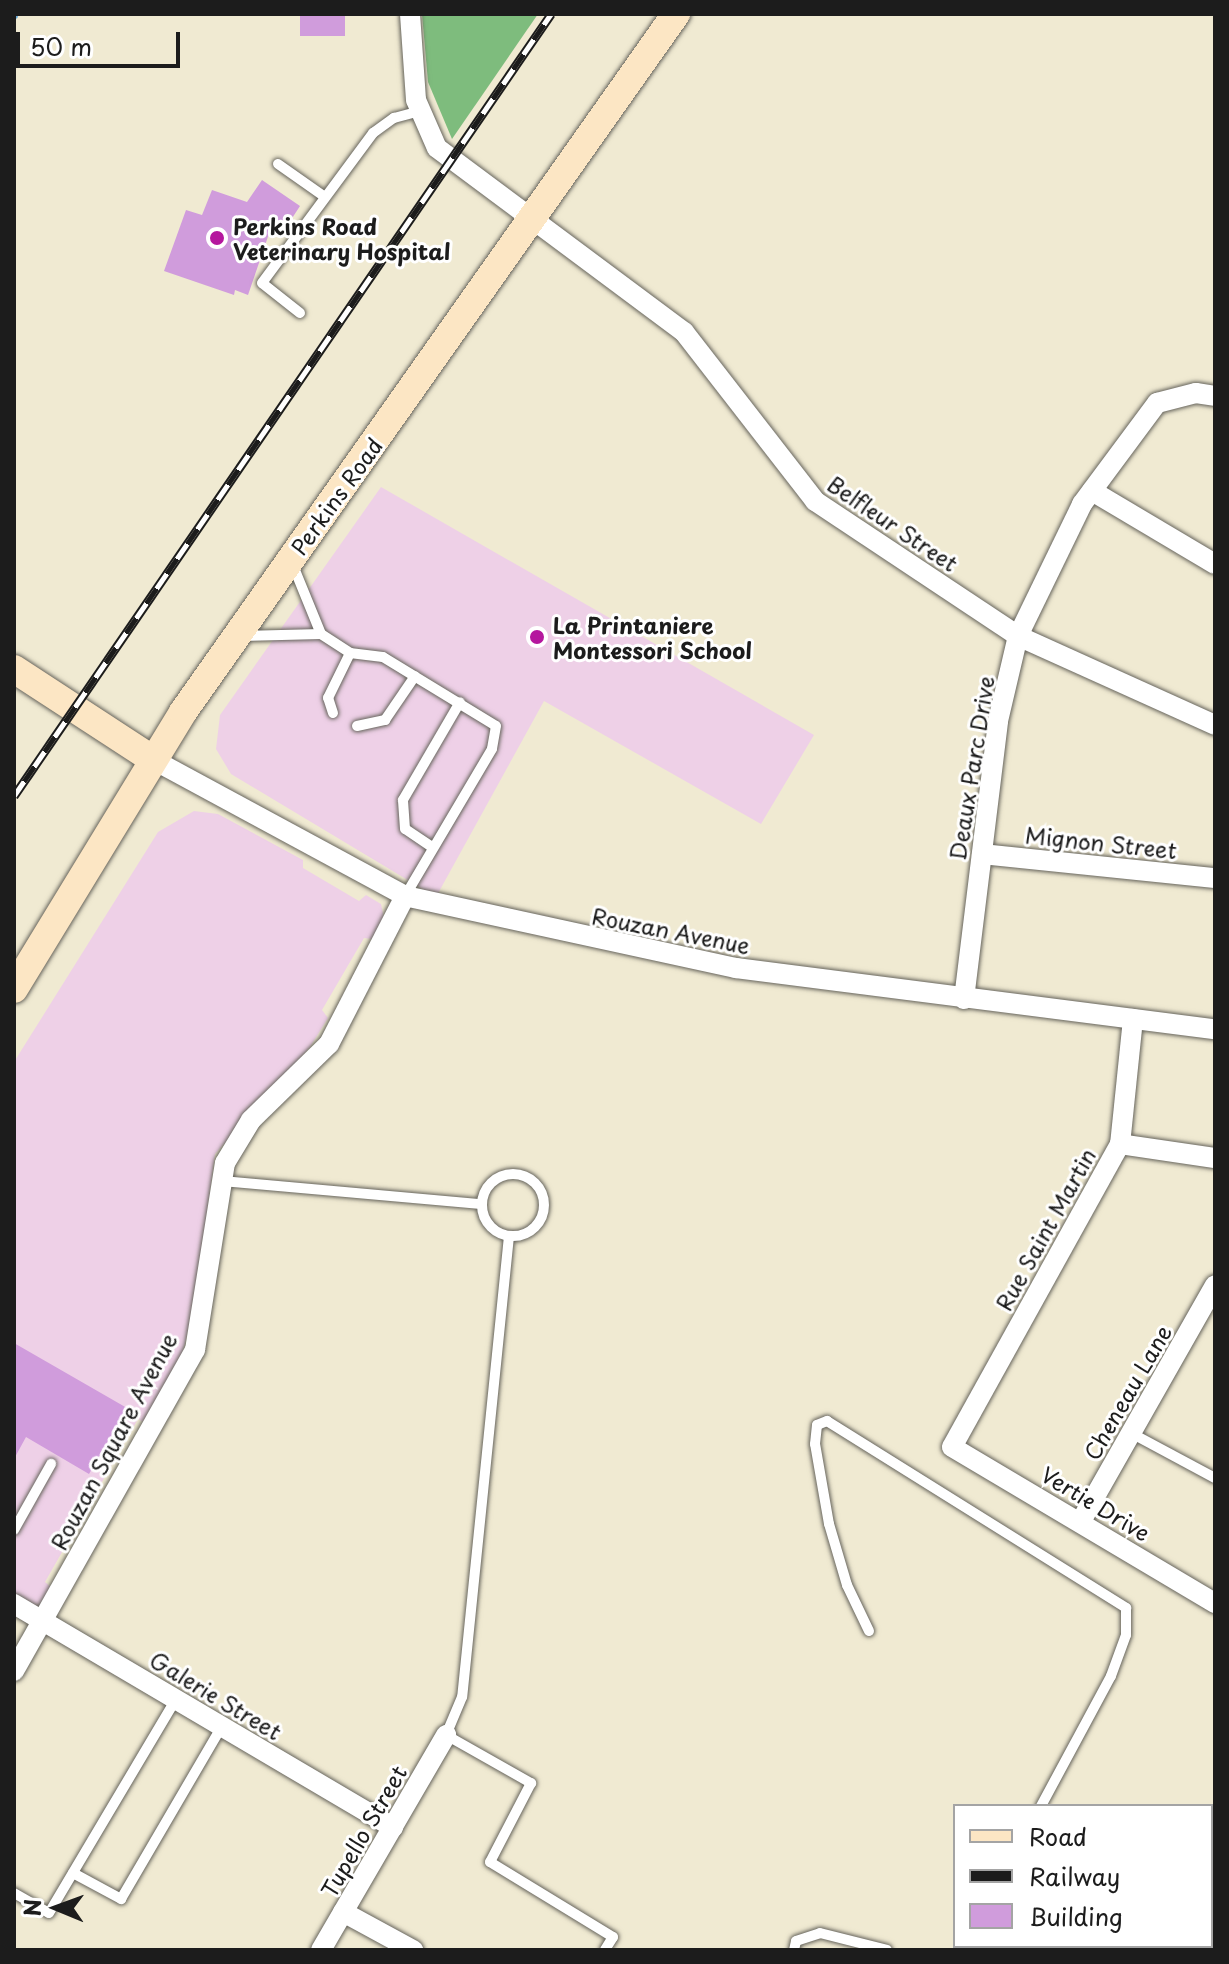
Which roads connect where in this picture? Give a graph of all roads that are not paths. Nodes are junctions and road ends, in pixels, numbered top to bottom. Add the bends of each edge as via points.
1 (410, 14) edge
2 (676, 14) edge
3 (420, 111) junction
4 (278, 164) dead end
5 (325, 197) junction
6 (532, 222) junction
7 (300, 313) dead end
8 (1215, 396) edge
9 (1092, 491) junction
10 (291, 560) junction
11 (1215, 564) edge
12 (321, 634) junction
13 (236, 636) junction
14 (1018, 636) junction
15 (350, 653) junction
16 (16, 675) edge
17 (415, 676) junction
18 (460, 702) junction
19 (333, 713) dead end
20 (1215, 725) edge
21 (357, 726) dead end
22 (152, 759) junction
23 (432, 847) junction
24 (982, 854) junction
25 (1215, 878) edge
26 (405, 896) junction
27 (14, 989) edge
28 (964, 999) junction
29 (1133, 1019) junction
30 (1215, 1029) edge
31 (1120, 1144) junction
32 (1215, 1158) edge
33 (222, 1181) junction
34 (481, 1204) junction
35 (509, 1236) junction
36 (1215, 1285) edge
37 (1131, 1433) junction
38 (952, 1447) joint
39 (51, 1464) dead end
40 (1215, 1478) edge
41 (1081, 1521) junction
42 (14, 1530) edge
43 (1215, 1603) edge
44 (14, 1604) edge
45 (43, 1620) junction
46 (869, 1631) dead end
47 (14, 1671) edge
48 (176, 1699) junction
49 (222, 1726) junction
50 (446, 1735) junction
51 (1042, 1804) edge
52 (393, 1827) junction
53 (73, 1873) junction
54 (14, 1893) edge
55 (343, 1912) junction
56 (321, 1950) edge
57 (413, 1950) edge
58 (605, 1950) edge
59 (794, 1950) edge
60 (887, 1950) edge

1 - 3 street, Belfleur Street via 411,65
2 - 6 main road, Perkins Road
3 - 5 lane via 394,118 373,133
3 - 6 street, Belfleur Street via 429,135 450,160
4 - 5 lane
5 - 7 lane via 262,283
6 - 10 main road, Perkins Road
6 - 14 street, Belfleur Street via 646,298 684,332 815,501
8 - 9 street, Deaux Parc Drive via 1196,393 1157,403
9 - 11 street
9 - 14 street, Deaux Parc Drive
10 - 12 lane
10 - 13 main road, Perkins Road
12 - 13 lane
12 - 15 lane
13 - 22 main road, Perkins Road
14 - 20 street, Belfleur Street
14 - 24 street, Deaux Parc Drive via 998,721
15 - 17 lane via 383,657
15 - 19 lane via 328,698
16 - 22 main road
17 - 18 lane
17 - 21 lane via 385,720
18 - 23 lane via 403,800 405,829
18 - 23 lane via 491,719 496,736
22 - 26 street, Rouzan Avenue
22 - 27 main road, Perkins Road
23 - 26 lane
24 - 25 street, Mignon Street
24 - 28 street, Deaux Parc Drive
26 - 28 street, Rouzan Avenue via 736,968
26 - 33 street, Rouzan Square Avenue via 329,1044 251,1120 225,1163
28 - 29 street, Rouzan Avenue
29 - 30 street, Rouzan Avenue
29 - 31 street, Rue Saint Martin
31 - 32 street
31 - 38 street, Rue Saint Martin
33 - 34 lane
33 - 45 street, Rouzan Square Avenue via 195,1350
34 - 35 lane via 488,1223
34 - 35 lane via 497,1178 517,1173 535,1182 544,1201 540,1221 525,1234
35 - 50 lane via 462,1697
36 - 37 street, Cheneau Lane
37 - 40 lane
37 - 41 street, Cheneau Lane
38 - 41 street, Vertie Drive
39 - 42 lane
41 - 43 street, Vertie Drive
44 - 45 street, Galerie Street
45 - 47 street, Rouzan Square Avenue
45 - 48 street, Galerie Street
46 - 51 lane via 850,1594 829,1524 815,1444 817,1425 827,1421 1126,1608 1126,1635 1111,1676
48 - 49 street, Galerie Street
48 - 53 lane
49 - 52 street, Galerie Street
49 - 53 lane via 121,1899
50 - 52 street, Tupello Street
50 - 58 lane via 531,1783 490,1862 613,1937
52 - 55 street, Tupello Street
53 - 54 lane via 49,1913
55 - 56 street, Tupello Street
55 - 57 street
59 - 60 lane via 796,1941 820,1933

